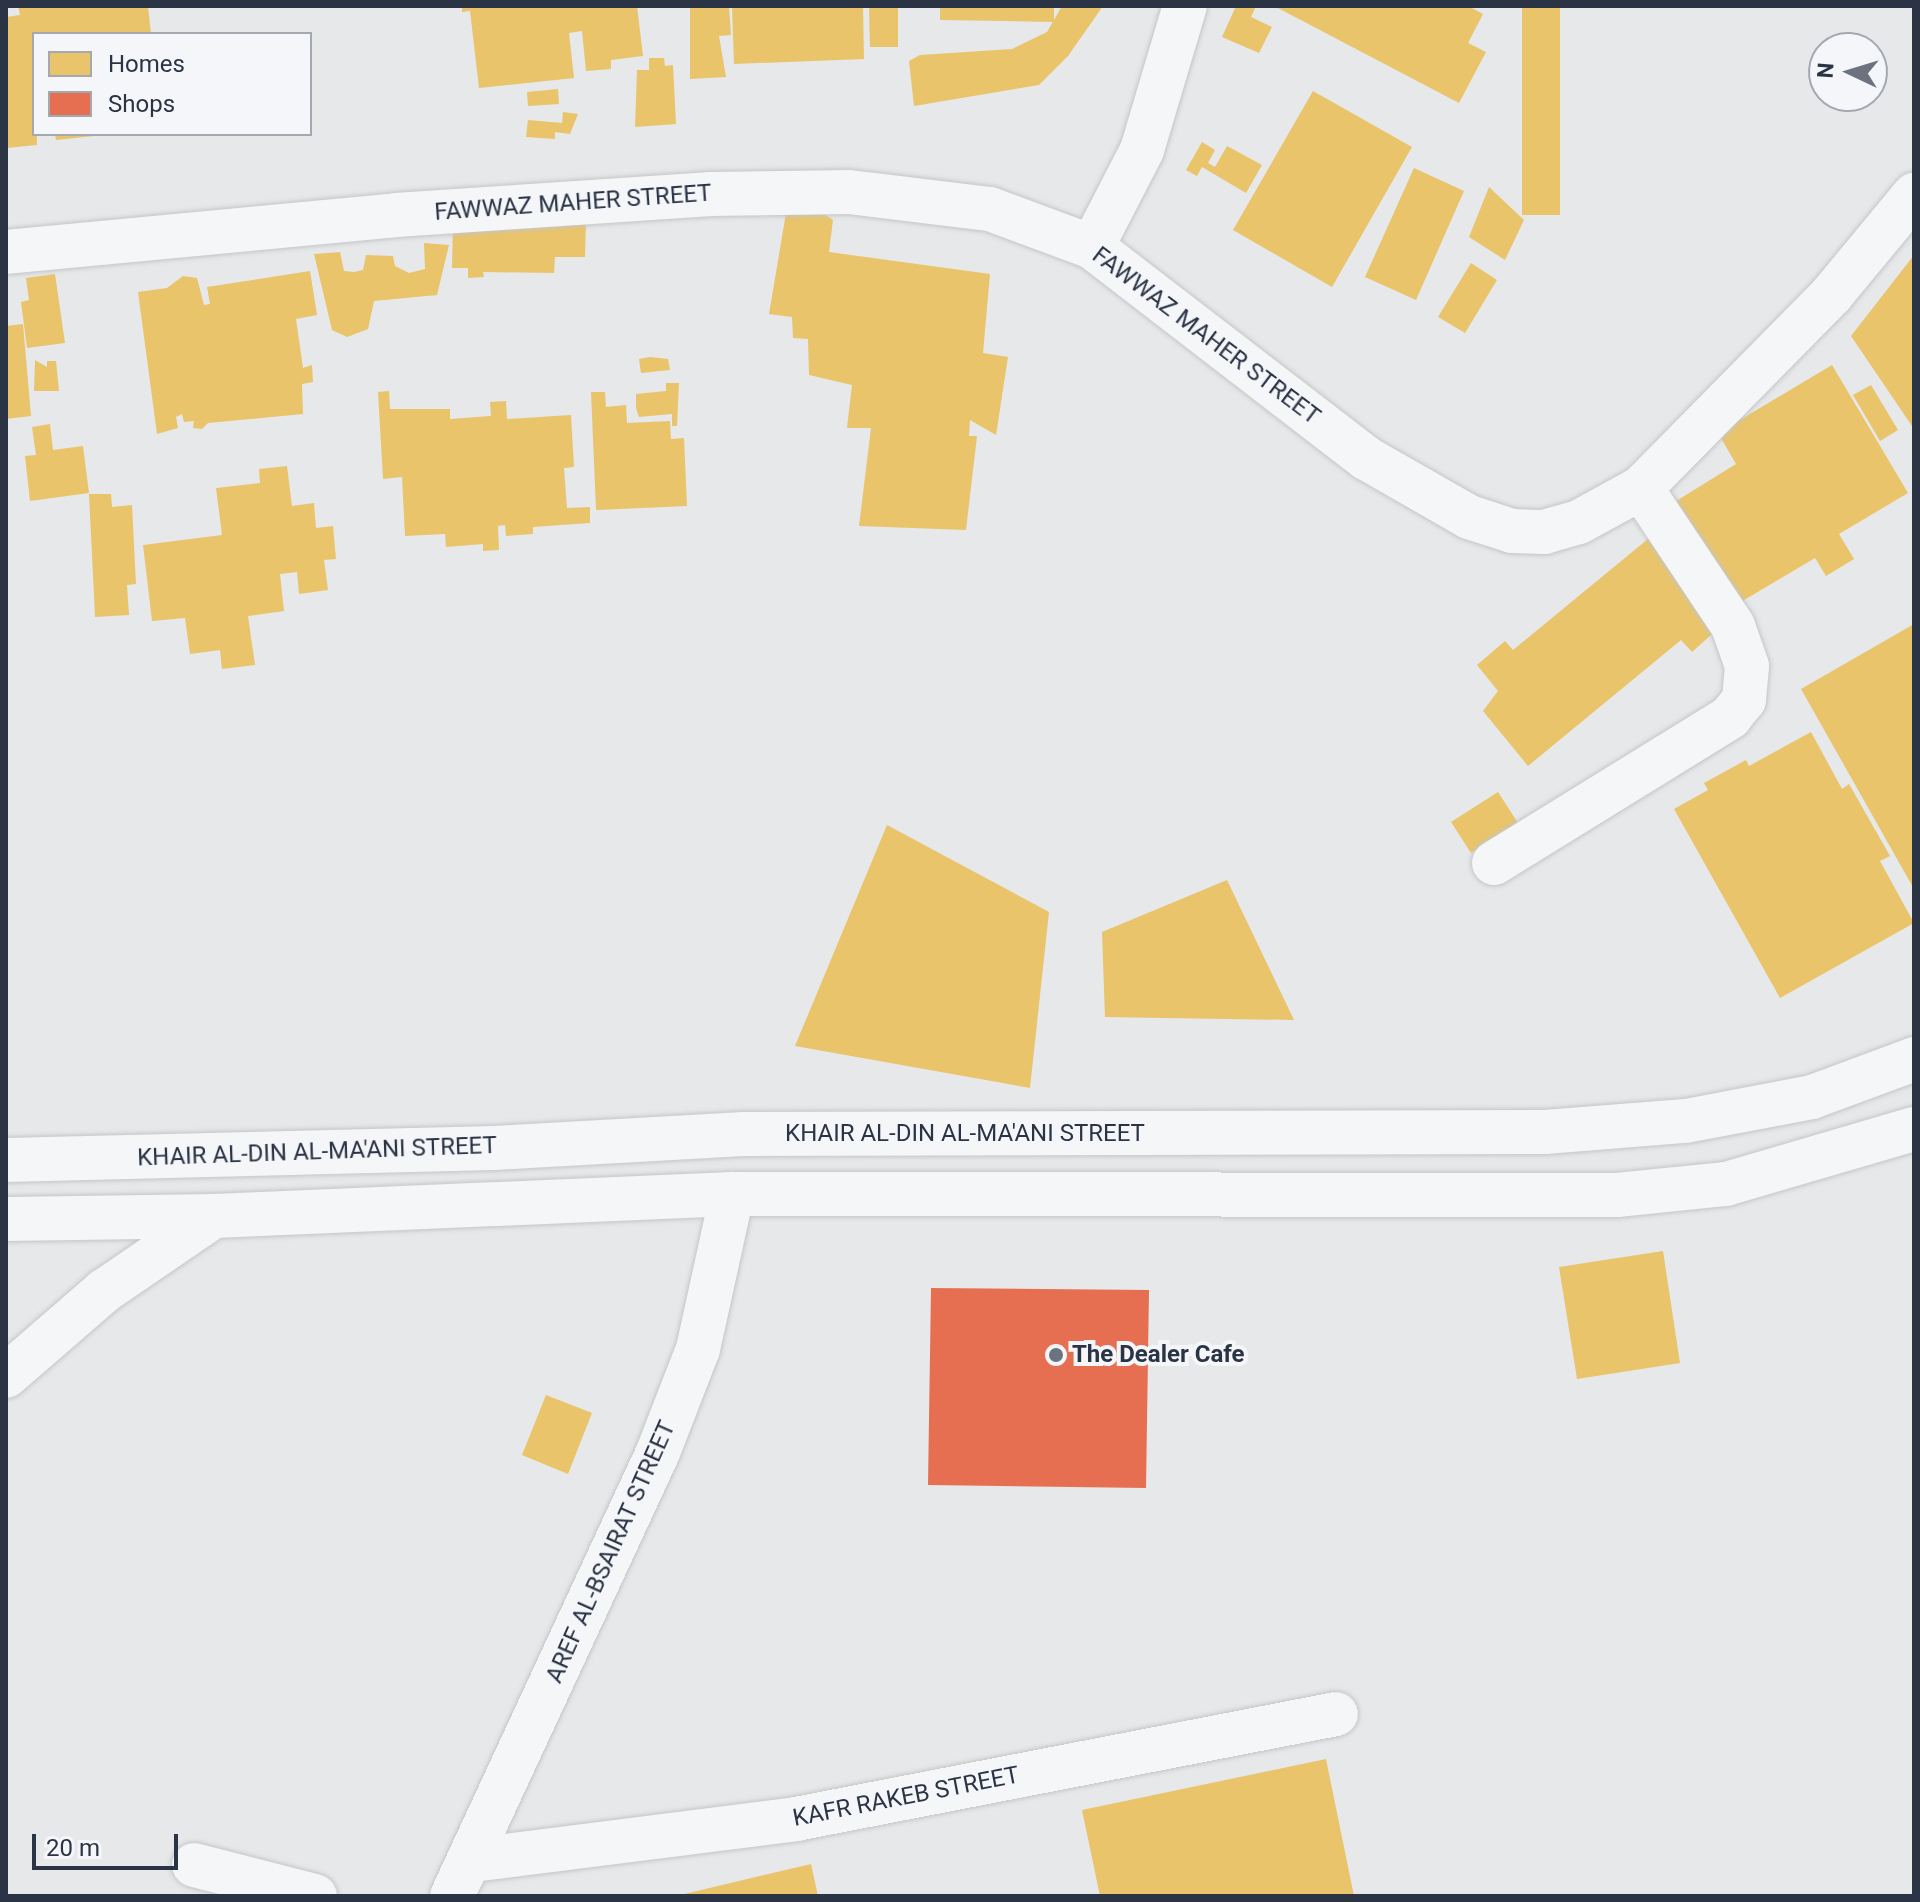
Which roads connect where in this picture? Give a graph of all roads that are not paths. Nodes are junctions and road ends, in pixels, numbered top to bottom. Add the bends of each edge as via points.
1 (1185, 6) edge
2 (1914, 195) edge
3 (1092, 247) junction
4 (6, 252) edge
5 (1641, 488) junction
6 (1494, 863) dead end
7 (1914, 1059) edge
8 (1914, 1129) edge
9 (6, 1160) edge
10 (732, 1194) junction
11 (214, 1216) junction
12 (6, 1219) edge
13 (6, 1376) edge
14 (1336, 1714) dead end
15 (194, 1865) dead end
16 (462, 1878) edge
17 (315, 1896) edge

1 - 3 street via 1142,150
2 - 5 street, FAWWAZ MAHER STREET via 1832,294
3 - 4 street, FAWWAZ MAHER STREET via 990,209 849,192 711,194 396,215
3 - 5 street, FAWWAZ MAHER STREET via 1366,458 1469,517 1512,531 1544,532 1579,522
5 - 6 street via 1733,626 1747,666 1744,700 1730,717
7 - 9 street, KHAIR AL-DIN AL-MA'ANI STREET via 1812,1097 1686,1121 1545,1132 744,1134 494,1148
8 - 10 street via 1726,1184 1617,1195
10 - 11 street
10 - 16 street, AREF AL-BSAIRAT STREET via 698,1349 658,1452
11 - 12 street
11 - 13 street via 94,1299
14 - 16 street, KAFR RAKEB STREET
15 - 17 street

